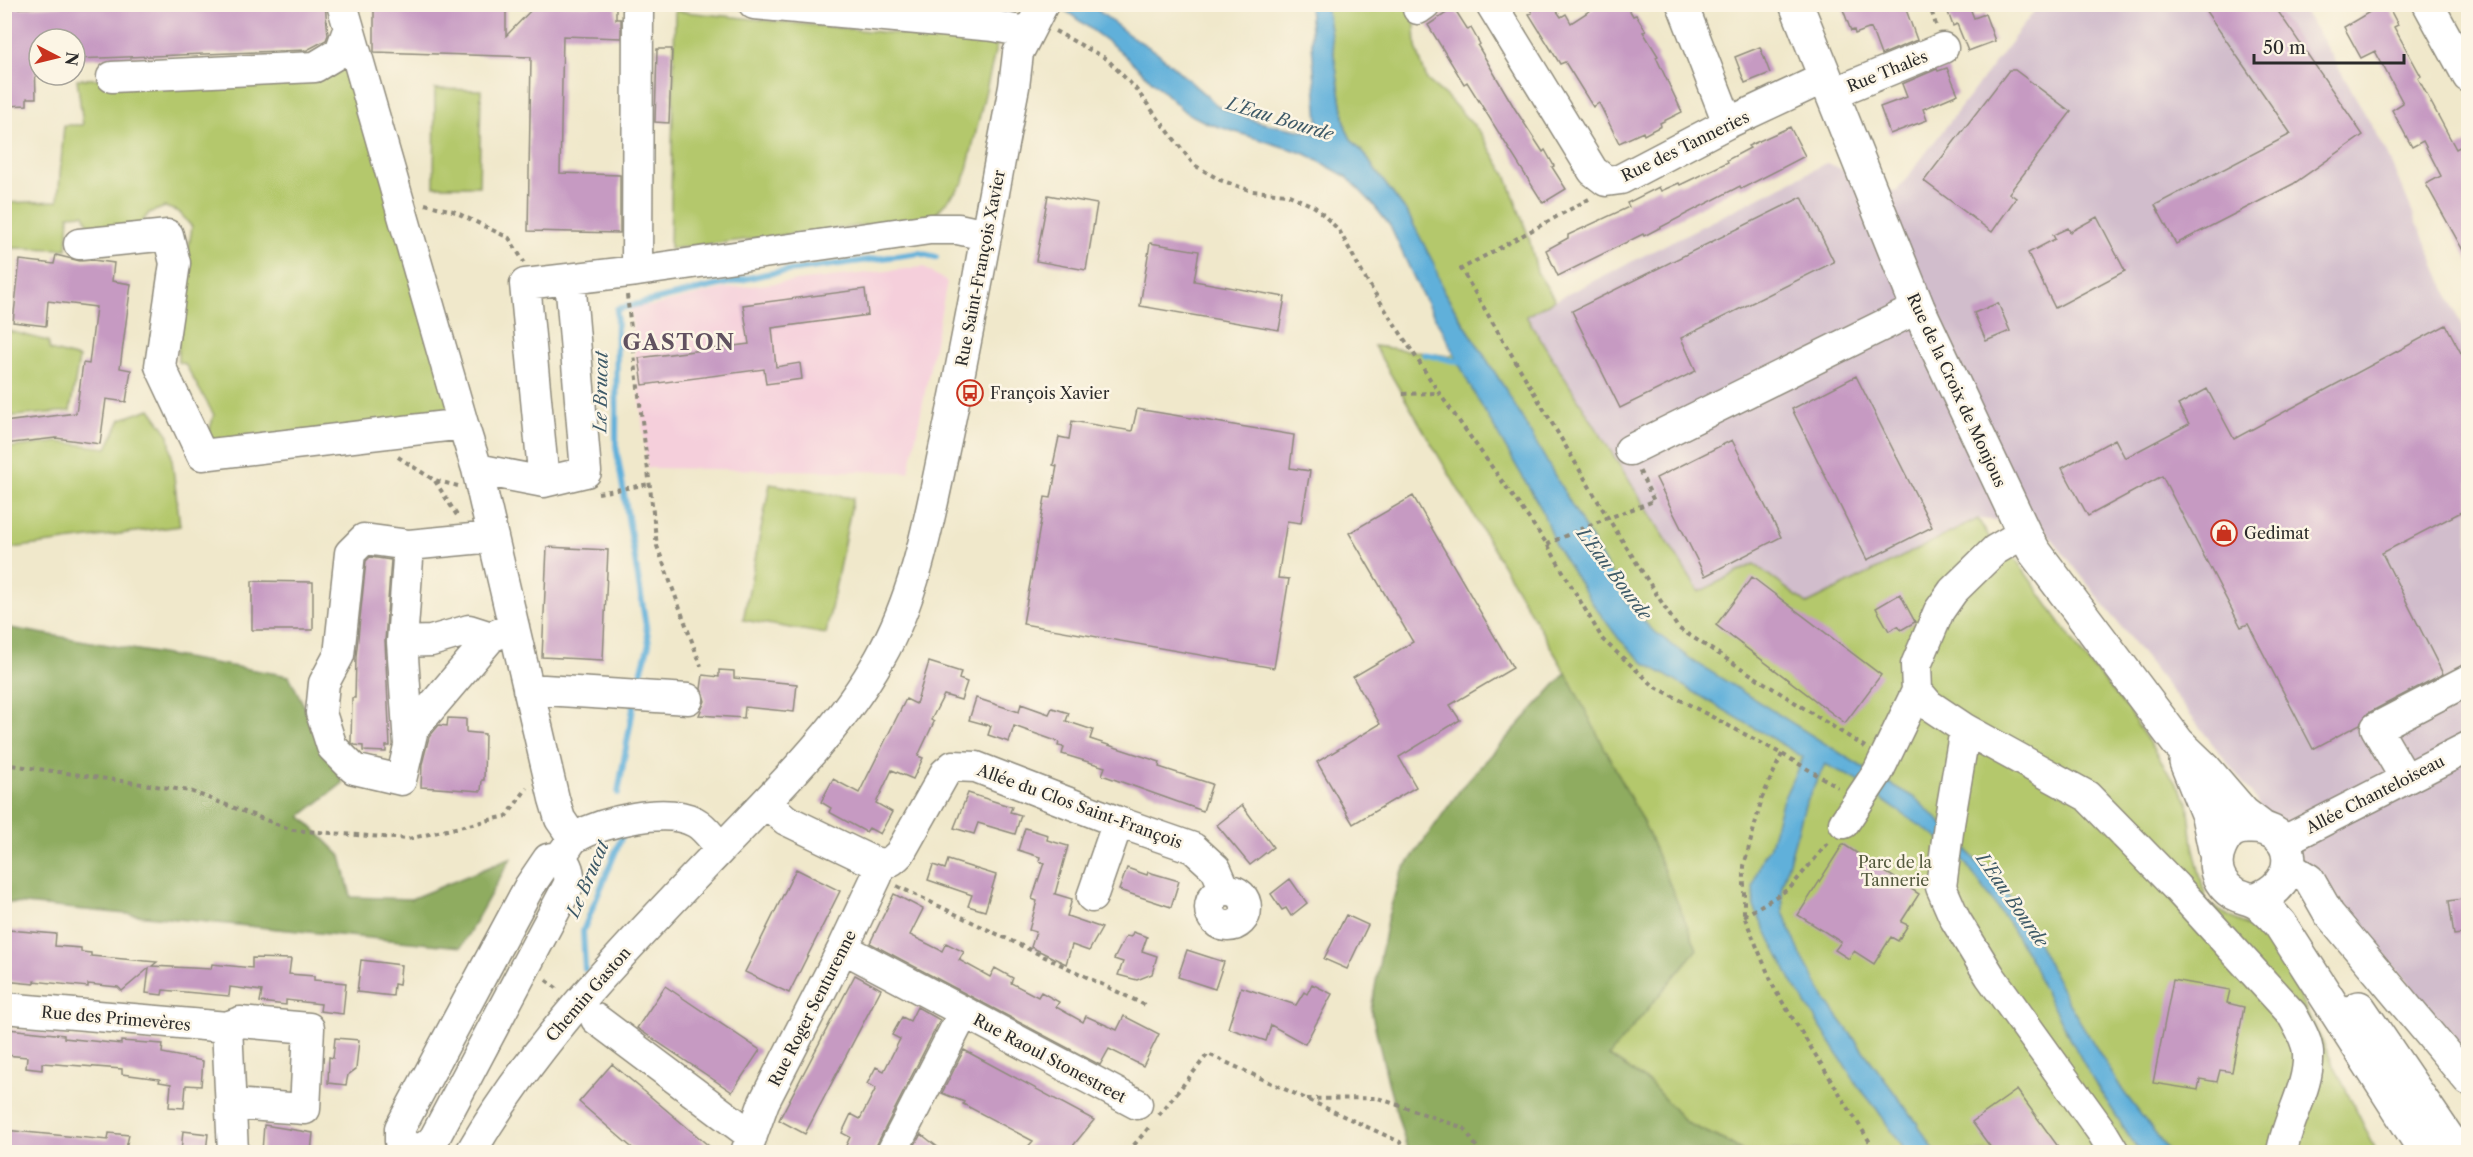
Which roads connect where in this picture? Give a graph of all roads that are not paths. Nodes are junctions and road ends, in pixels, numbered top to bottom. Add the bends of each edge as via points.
1 (638, 4) edge
2 (754, 4) edge
3 (1491, 4) edge
4 (1682, 4) edge
5 (1796, 4) edge
6 (2428, 4) edge
7 (1049, 13) edge
8 (345, 17) edge
9 (1025, 36) junction
10 (1943, 48) dead end
11 (112, 77) dead end
12 (2469, 77) edge
13 (1828, 86) junction
14 (1014, 87) junction
15 (1728, 123) junction
16 (986, 235) junction
17 (79, 244) dead end
18 (631, 272) junction
19 (570, 279) junction
20 (1918, 308) junction
21 (463, 424) junction
22 (1630, 450) road end
23 (478, 475) junction
24 (544, 482) junction
25 (2024, 533) junction
26 (482, 538) junction
27 (409, 545) junction
28 (502, 632) junction
29 (402, 642) junction
30 (2469, 680) edge
31 (528, 689) junction
32 (1917, 691) junction
33 (688, 699) dead end
34 (1965, 729) junction
35 (2178, 743) junction
36 (409, 745) junction
37 (2469, 747) edge
38 (2405, 778) junction
39 (766, 803) junction
40 (1118, 822) junction
41 (1844, 823) road end
42 (566, 847) junction
43 (721, 848) junction
44 (2216, 854) junction
45 (2279, 854) junction
46 (878, 870) junction
47 (1225, 890) dead end
48 (1092, 897) dead end
49 (2253, 900) junction
50 (843, 948) junction
51 (4, 1008) edge
52 (964, 1012) junction
53 (596, 1019) dead end
54 (228, 1027) junction
55 (2469, 1080) edge
56 (231, 1104) junction
57 (1137, 1104) dead end
58 (749, 1144) edge
59 (233, 1152) edge
60 (471, 1152) edge
61 (892, 1152) edge
62 (2114, 1152) edge
63 (2282, 1152) edge
64 (2426, 1152) edge
65 (2457, 1152) edge

1 - 18 street
2 - 9 street via 994,26
3 - 15 street, Rue des Tanneries via 1593,171 1606,181 1621,179
4 - 15 street
5 - 13 main road, Rue de la Croix de Monjous
6 - 12 street
7 - 9 street, Rue Saint-François Xavier
7 - 14 street, Rue Saint-François Xavier
8 - 11 street via 340,52 315,67
8 - 21 street
9 - 14 street, Rue Saint-François Xavier via 1018,53
10 - 13 street, Rue Thalès
13 - 15 street, Rue des Tanneries
13 - 20 main road, Rue de la Croix de Monjous
14 - 16 street, Rue Saint-François Xavier
16 - 18 street via 930,230
16 - 39 street, Rue Saint-François Xavier via 921,556 901,616 880,659 840,716
17 - 21 street via 168,235 175,263 160,366 202,455
18 - 19 street
19 - 24 street via 586,472
19 - 24 street via 525,284
20 - 22 street
20 - 25 main road, Rue de la Croix de Monjous
21 - 23 street
23 - 24 street
23 - 26 street
25 - 32 street via 1995,550 1953,591 1939,611 1916,665
25 - 35 main road, Rue de la Croix de Monjous
26 - 27 street
26 - 28 street
27 - 29 street
27 - 36 street via 364,539 350,553 339,655 324,683 321,713 332,747 354,769 401,780
28 - 29 street via 469,630 431,641
28 - 31 street
28 - 36 street via 413,729
29 - 36 street
30 - 38 street via 2376,728
31 - 33 street
31 - 42 street
32 - 34 street via 1929,705
32 - 41 street via 1875,776
34 - 62 street via 1941,887 1955,919 1990,976
34 - 63 street via 2087,796 2292,1014 2308,1051 2307,1072
35 - 44 main road, Rue de la Croix de Monjous via 2208,816
35 - 45 main road, Rue de la Croix de Monjous
37 - 38 street, Allée Chanteloiseau
38 - 45 street, Allée Chanteloiseau
39 - 43 street, Rue Saint-François Xavier
39 - 46 street via 786,820
40 - 46 street, Allée du Clos Saint-François via 976,767 953,766 945,773 900,853
40 - 47 street, Allée du Clos Saint-François via 1193,848 1216,869
40 - 48 street
42 - 42 street via 548,859 528,887 400,1128 400,1142 408,1147 423,1148 435,1137 569,884
42 - 43 street via 604,824 633,817 696,822
43 - 60 street, Chemin Gaston via 646,927 541,1049 491,1117
44 - 45 main road via 2224,836 2241,827
44 - 49 main road via 2218,877 2225,887
45 - 49 main road via 2275,891
45 - 55 street via 2308,879 2329,914
45 - 65 main road via 2296,913
46 - 50 street, Rue Roger Senturenne
49 - 64 main road via 2280,924
50 - 52 street, Rue Raoul Stonestreet
50 - 58 street, Rue Roger Senturenne via 764,1102
51 - 54 street, Rue des Primevères
52 - 57 street, Rue Raoul Stonestreet
52 - 61 street, Rue Raoul Stonestreet
53 - 58 street
54 - 56 street
54 - 56 street, Rue des Primevères via 240,1022 309,1028 305,1109
56 - 59 street

